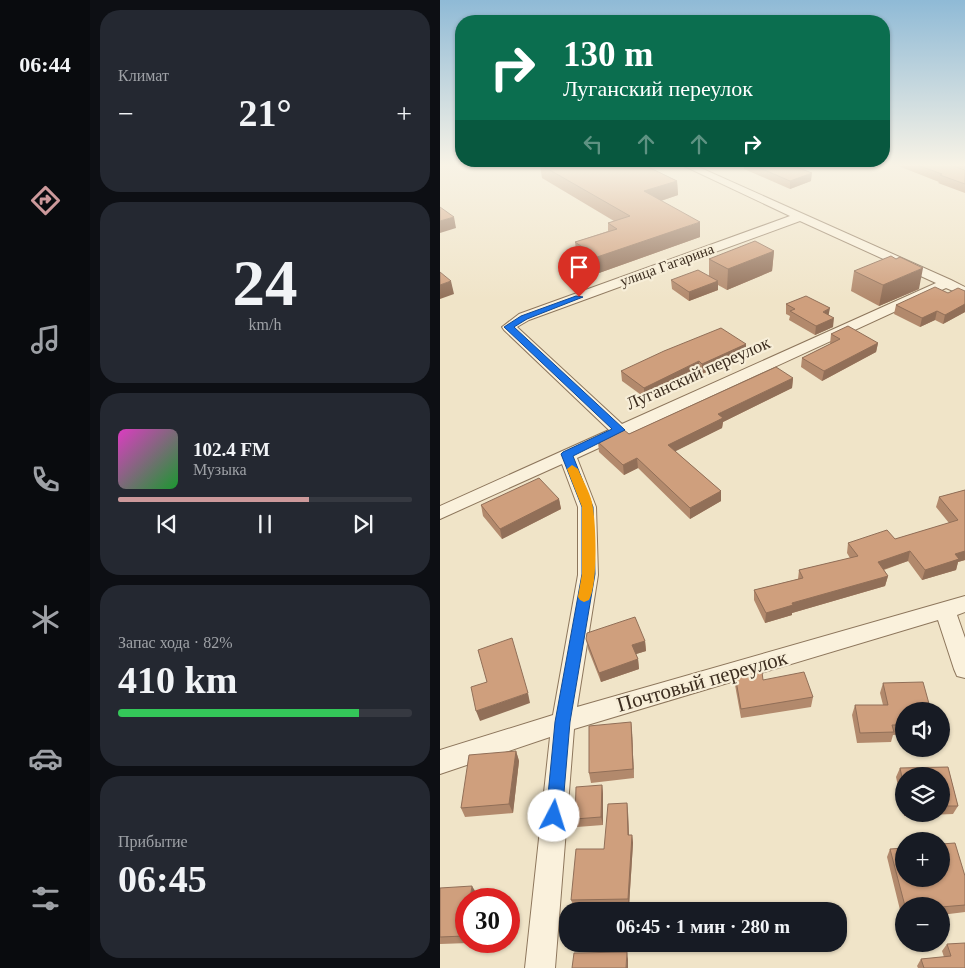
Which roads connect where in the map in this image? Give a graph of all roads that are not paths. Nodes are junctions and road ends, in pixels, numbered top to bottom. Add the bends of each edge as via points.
1 (785, 210) edge
2 (799, 217) junction
3 (947, 283) junction
4 (965, 292) edge
5 (619, 430) junction
6 (567, 454) junction
7 (440, 513) edge
8 (955, 608) edge
9 (965, 668) edge
10 (563, 722) junction
11 (440, 762) edge
12 (540, 968) edge

1 - 2 street
2 - 3 street
2 - 5 street, улица Гагарина via 524,317 509,327
3 - 4 street
3 - 5 street, Луганский переулок
5 - 6 street, Луганский переулок
6 - 7 street, Луганский переулок
6 - 10 street via 588,507 588,574
8 - 9 street
8 - 10 street, Почтовый переулок
10 - 11 street, Почтовый переулок
10 - 12 street

